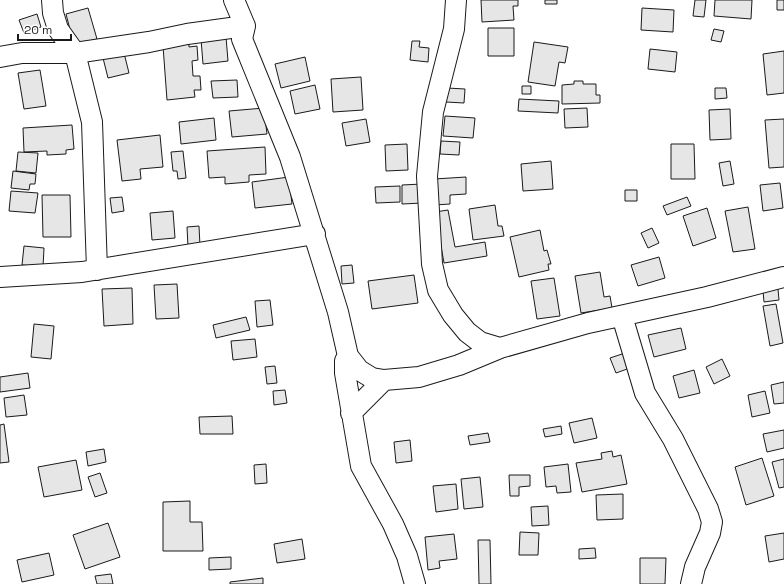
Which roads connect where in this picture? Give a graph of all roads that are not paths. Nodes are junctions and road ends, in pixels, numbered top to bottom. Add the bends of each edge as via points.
1 (52, 0) edge
2 (234, 0) edge
3 (456, 0) edge
4 (245, 26) junction
5 (75, 53) junction
6 (0, 57) edge
7 (315, 234) junction
8 (97, 270) junction
9 (784, 276) edge
10 (0, 277) edge
11 (622, 316) junction
12 (500, 348) junction
13 (348, 356) junction
14 (384, 380) junction
15 (351, 413) junction
16 (415, 584) edge
17 (692, 584) edge

1 - 5 street via 58,29
2 - 4 street
3 - 12 street via 454,29 433,112 428,176 432,264 438,290 453,315 467,332 480,342
4 - 5 street
4 - 7 street via 242,39 290,158
5 - 6 street via 22,53
5 - 8 street via 92,122
7 - 8 street
7 - 13 street
8 - 10 street
9 - 11 street
11 - 12 street
11 - 17 street via 645,393 673,439 712,522 710,533 695,567
12 - 14 street via 459,365 419,377
13 - 14 street via 359,370 372,378
13 - 15 street via 345,361 345,372
14 - 15 street
15 - 16 street via 361,466 393,524 407,556

